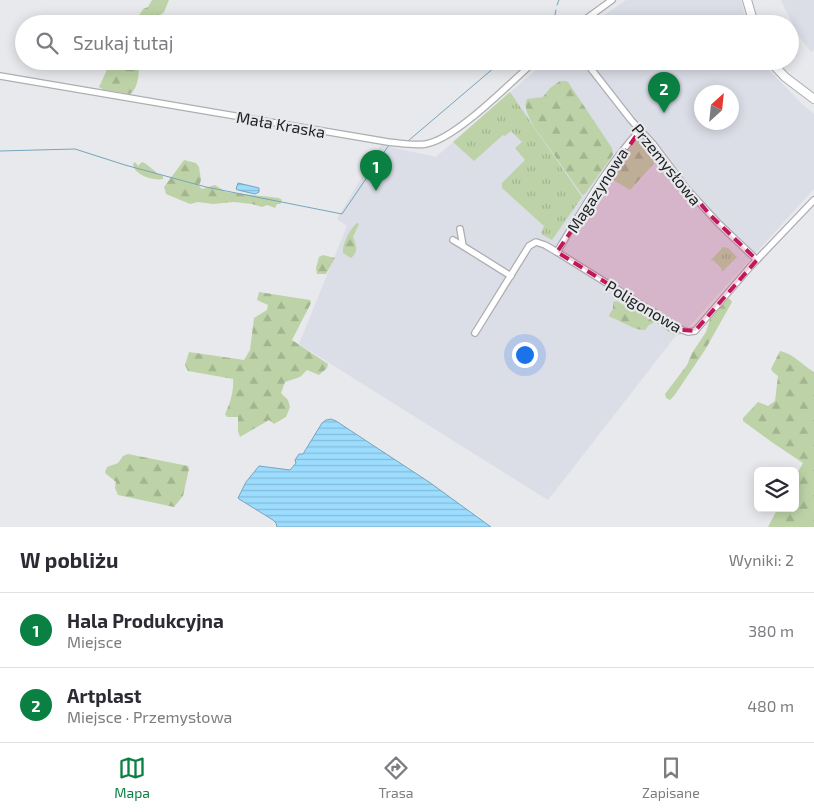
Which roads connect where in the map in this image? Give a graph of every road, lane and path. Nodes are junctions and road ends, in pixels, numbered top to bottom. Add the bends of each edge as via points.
1 (612, 0) edge
2 (747, 0) edge
3 (591, 15) edge
4 (751, 15) edge
5 (525, 70) edge
6 (592, 70) edge
7 (778, 70) edge
8 (0, 76) edge
9 (814, 99) edge
10 (640, 130) junction
11 (814, 200) edge
12 (460, 229) dead end
13 (453, 240) dead end
14 (463, 246) junction
15 (557, 252) junction
16 (757, 260) junction
17 (511, 276) junction
18 (475, 333) dead end

1 - 3 street
2 - 4 main road
5 - 8 street, Mała Kraska via 454,132 434,142 414,145
6 - 10 street, Przemysłowa
7 - 9 main road
10 - 15 street, Magazynowa via 612,165
10 - 16 street, Przemysłowa via 710,215
11 - 16 street, Poligonowa
12 - 14 street
13 - 14 street
14 - 17 street
15 - 16 street, Poligonowa via 688,332 695,331
15 - 17 street, Poligonowa via 540,242 532,244
17 - 18 street, Poligonowa

